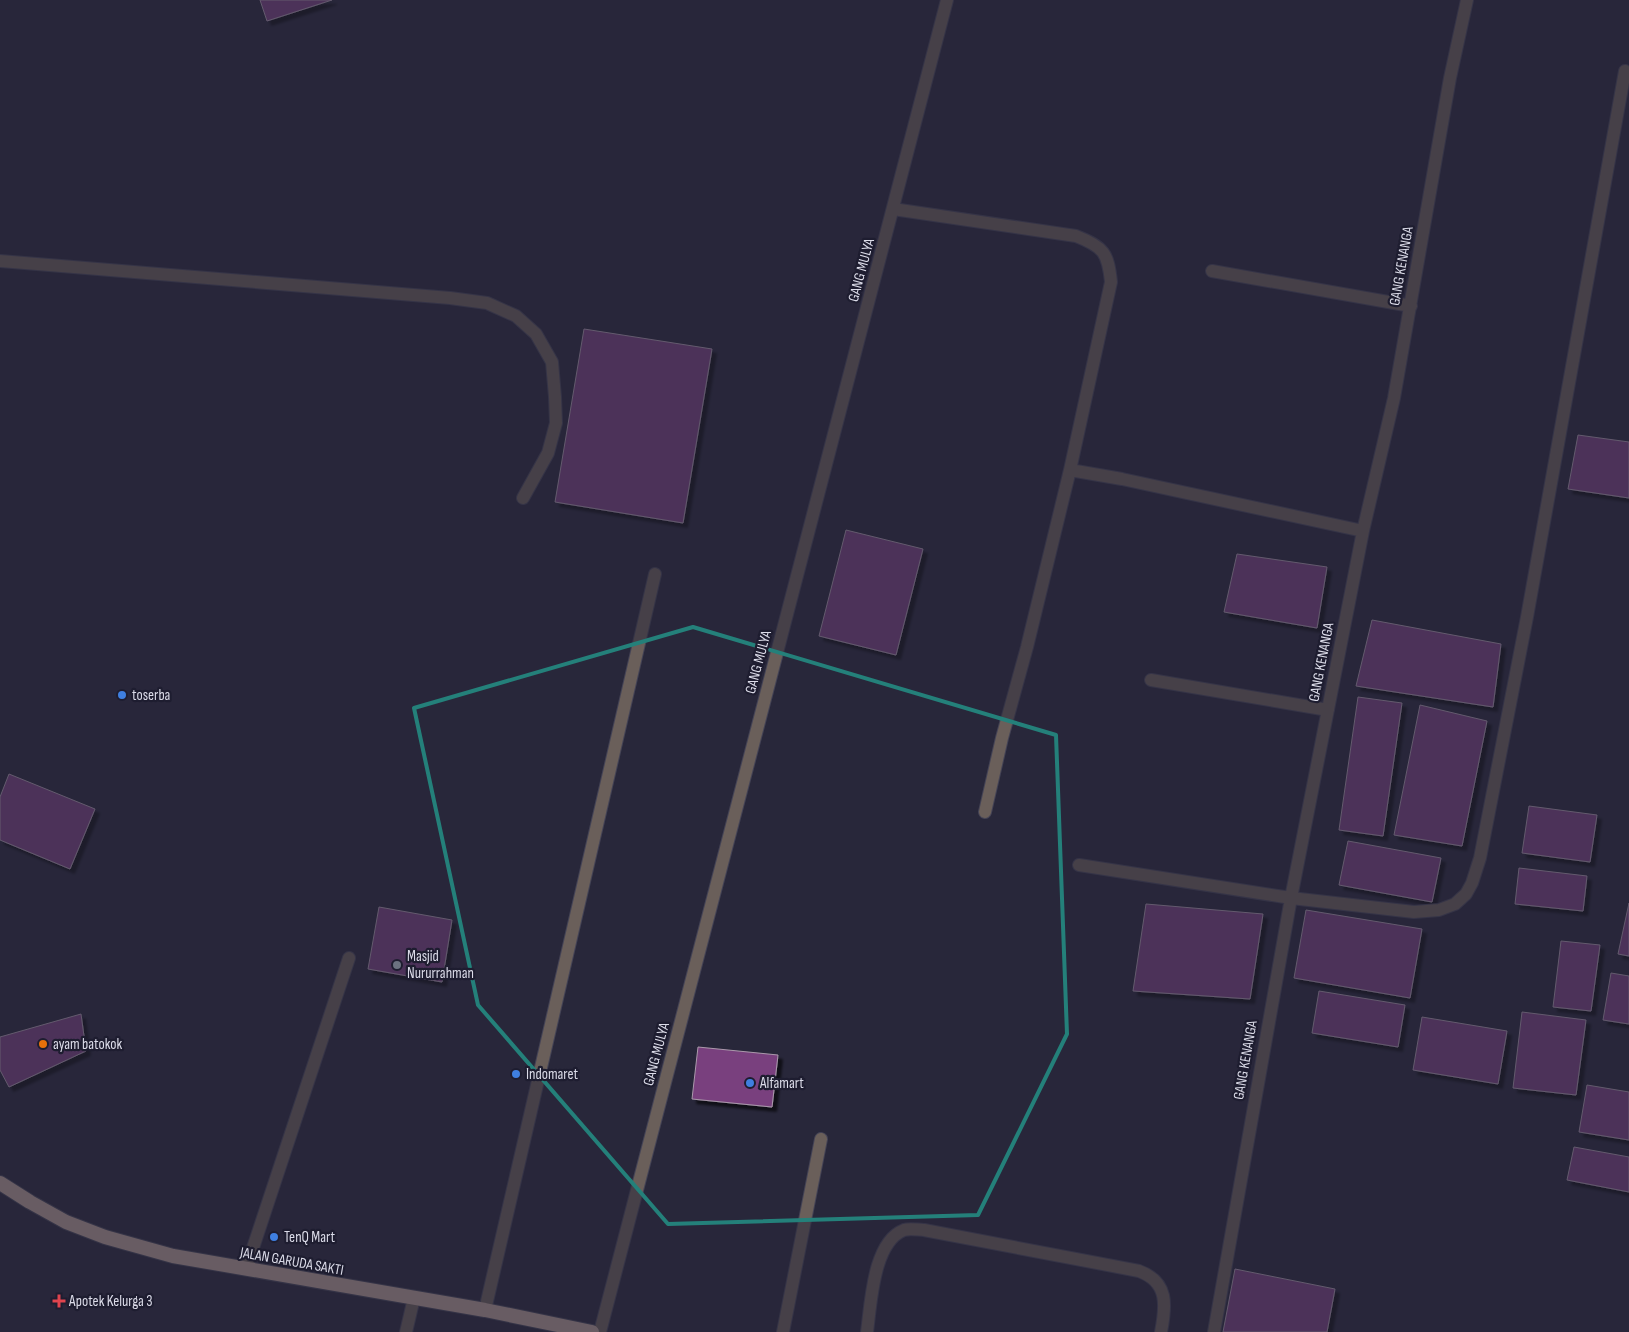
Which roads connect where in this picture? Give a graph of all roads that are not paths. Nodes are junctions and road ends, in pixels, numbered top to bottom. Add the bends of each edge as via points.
1 (947, 0) edge
2 (1467, 0) edge
3 (1625, 70) dead end
4 (893, 209) junction
5 (0, 261) edge
6 (1212, 271) dead end
7 (1411, 306) junction
8 (1070, 470) junction
9 (523, 498) dead end
10 (1363, 531) junction
11 (656, 574) dead end
12 (1151, 680) dead end
13 (1328, 710) junction
14 (986, 812) dead end
15 (1079, 865) dead end
16 (1291, 898) junction
17 (349, 958) dead end
18 (821, 1139) dead end
19 (0, 1183) edge
20 (246, 1269) junction
21 (414, 1298) junction
22 (485, 1310) junction
23 (406, 1332) edge
24 (592, 1332) edge
25 (600, 1332) edge
26 (783, 1332) edge
27 (866, 1332) edge
28 (1162, 1332) edge
29 (1214, 1332) edge

1 - 4 street, GANG MULYA
2 - 7 street, GANG KENANGA via 1450,78
3 - 16 street via 1527,617 1480,858 1472,883 1455,904 1439,910 1414,912
4 - 8 street via 1076,236 1091,242 1107,257 1111,282
4 - 25 street, GANG MULYA
5 - 9 street via 450,298 487,303 516,316 536,334 552,362 555,397 556,423 548,453
6 - 7 street
7 - 10 street, GANG KENANGA via 1394,398
8 - 10 street
8 - 14 street
10 - 13 street, GANG KENANGA
11 - 22 street
12 - 13 street
13 - 16 street, GANG KENANGA
15 - 16 street
16 - 29 street, GANG KENANGA
17 - 20 street
18 - 26 street
19 - 20 highway, JALAN GARUDA SAKTI via 66,1222 105,1237 173,1256
20 - 21 highway, JALAN GARUDA SAKTI
21 - 22 highway, JALAN GARUDA SAKTI
21 - 23 street
22 - 24 highway, JALAN GARUDA SAKTI
27 - 28 street via 880,1258 886,1244 906,1229 1148,1274 1161,1288

